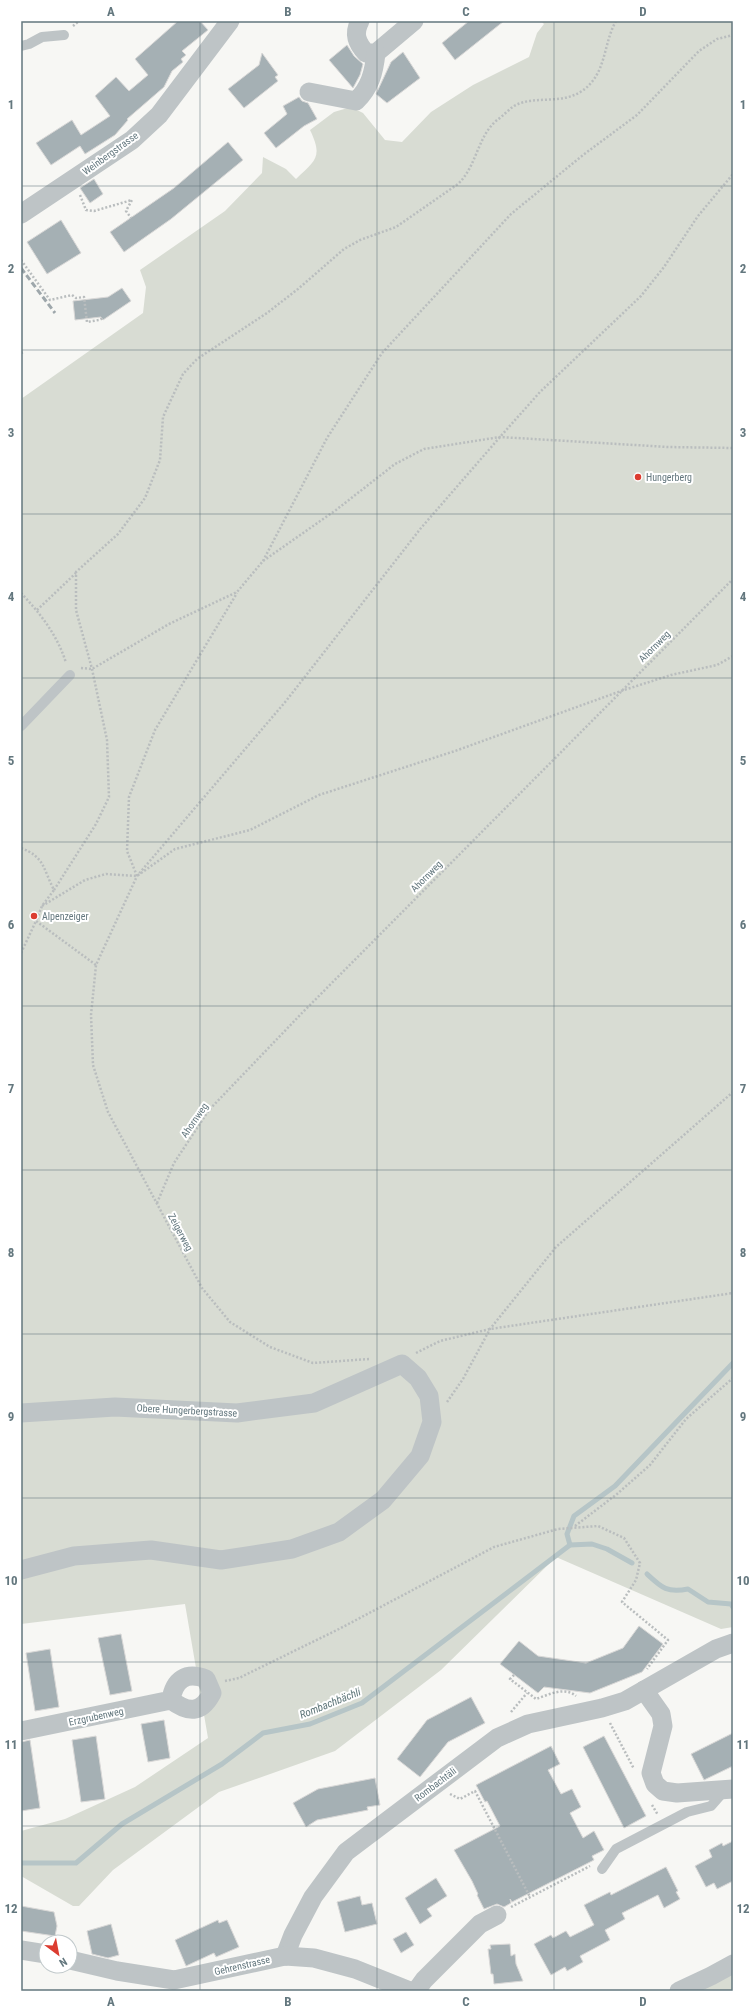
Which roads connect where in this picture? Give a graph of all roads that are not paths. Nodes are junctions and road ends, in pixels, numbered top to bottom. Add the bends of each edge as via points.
1 (230, 21) edge
2 (360, 21) edge
3 (414, 21) edge
4 (64, 35) dead end
5 (21, 46) edge
6 (376, 53) junction
7 (309, 92) dead end
8 (21, 214) edge
9 (70, 675) road end
10 (21, 726) edge
11 (21, 1413) edge
12 (21, 1570) edge
13 (733, 1643) edge
14 (644, 1690) junction
15 (171, 1700) junction
16 (21, 1731) edge
17 (729, 1790) edge
18 (602, 1869) road end
19 (497, 1915) road end
20 (21, 1950) edge
21 (38, 1953) edge
22 (285, 1956) junction
23 (78, 1962) edge
24 (733, 1964) edge
25 (383, 1986) edge
26 (410, 1991) edge
27 (416, 1991) edge
28 (679, 1991) edge

1 - 8 street, Weinbergstrasse via 159,115 132,140
2 - 6 street via 355,36 359,45 366,53
3 - 6 street
4 - 5 lane via 42,37
6 - 7 street via 374,71 365,93 356,101
9 - 10 lane
11 - 12 street, Obere Hungerbergstrasse via 115,1407 237,1413 314,1403 402,1364 418,1378 429,1396 432,1422 420,1456 383,1500 339,1532 292,1549 221,1560 151,1550 74,1556
13 - 14 street, Rombachtäli via 716,1649
14 - 17 street via 660,1714 663,1726 651,1773 655,1784 663,1791 677,1793
14 - 22 street, Rombachtäli via 625,1701 602,1708 568,1714 515,1729 497,1738 433,1785 346,1852 313,1896 293,1934
15 - 15 street via 176,1686 186,1676 206,1679 212,1693 206,1704 199,1709 179,1707
15 - 16 street, Erzgrubenweg
17 - 18 lane via 711,1806 687,1812 616,1849
19 - 27 street via 480,1924
20 - 21 street
22 - 23 street, Gehrenstrasse via 174,1980
22 - 25 street, Gehrenstrasse via 314,1958 355,1969
24 - 28 street
25 - 26 street, Gehrenstrasse

